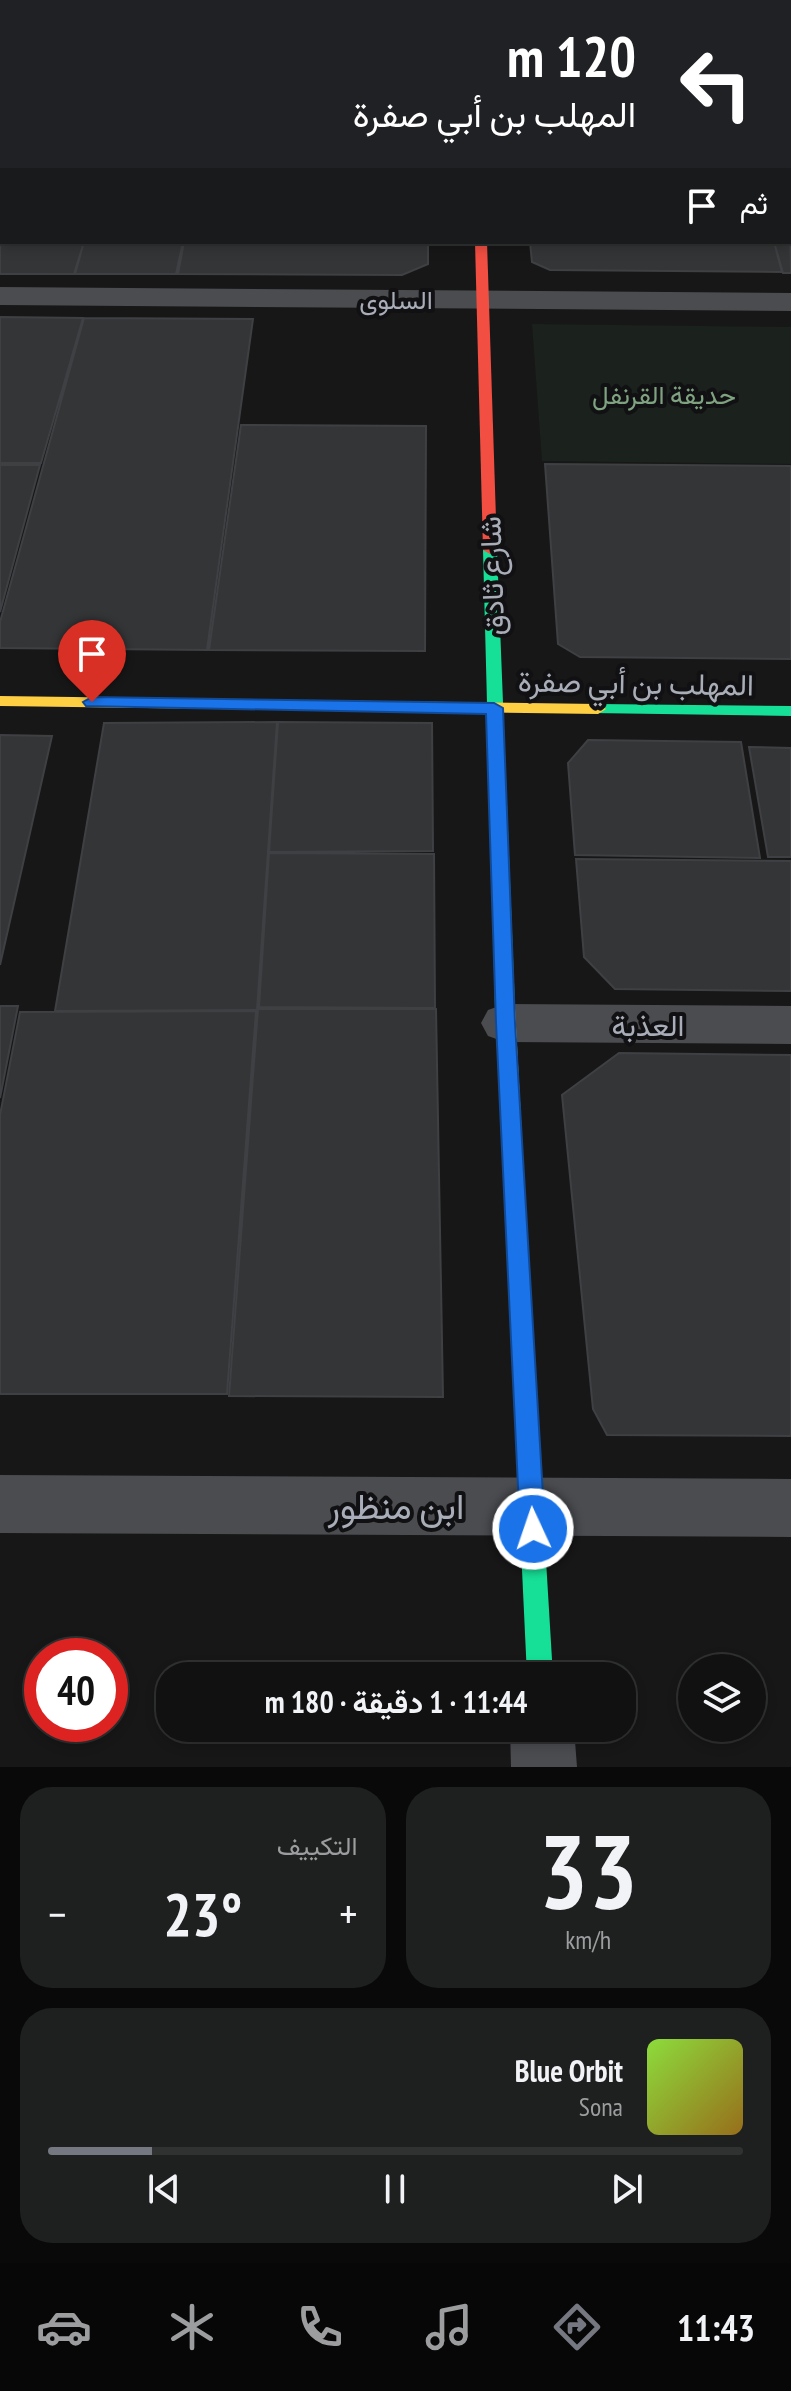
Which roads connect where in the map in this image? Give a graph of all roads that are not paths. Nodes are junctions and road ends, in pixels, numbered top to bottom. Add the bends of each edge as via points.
1 (481, 244) edge
2 (0, 296) edge
3 (482, 299) junction
4 (791, 302) edge
5 (0, 701) edge
6 (494, 708) junction
7 (791, 711) edge
8 (505, 1023) junction
9 (791, 1025) edge
10 (0, 1504) edge
11 (531, 1504) junction
12 (791, 1508) edge
13 (539, 1662) edge
14 (543, 1742) edge
15 (544, 1767) edge

1 - 3 street, شارع ثادق
2 - 3 street, السلوى
3 - 4 street, السلوى
3 - 6 street, شارع ثادق
5 - 6 street, المهلب بن أبي صفرة
6 - 7 street, المهلب بن أبي صفرة
6 - 8 street, شارع ثادق
8 - 9 street, العذبة
8 - 11 street, شارع ثادق
10 - 11 street, ابن منظور
11 - 12 street, ابن منظور
11 - 13 street, شارع ثادق
14 - 15 street

